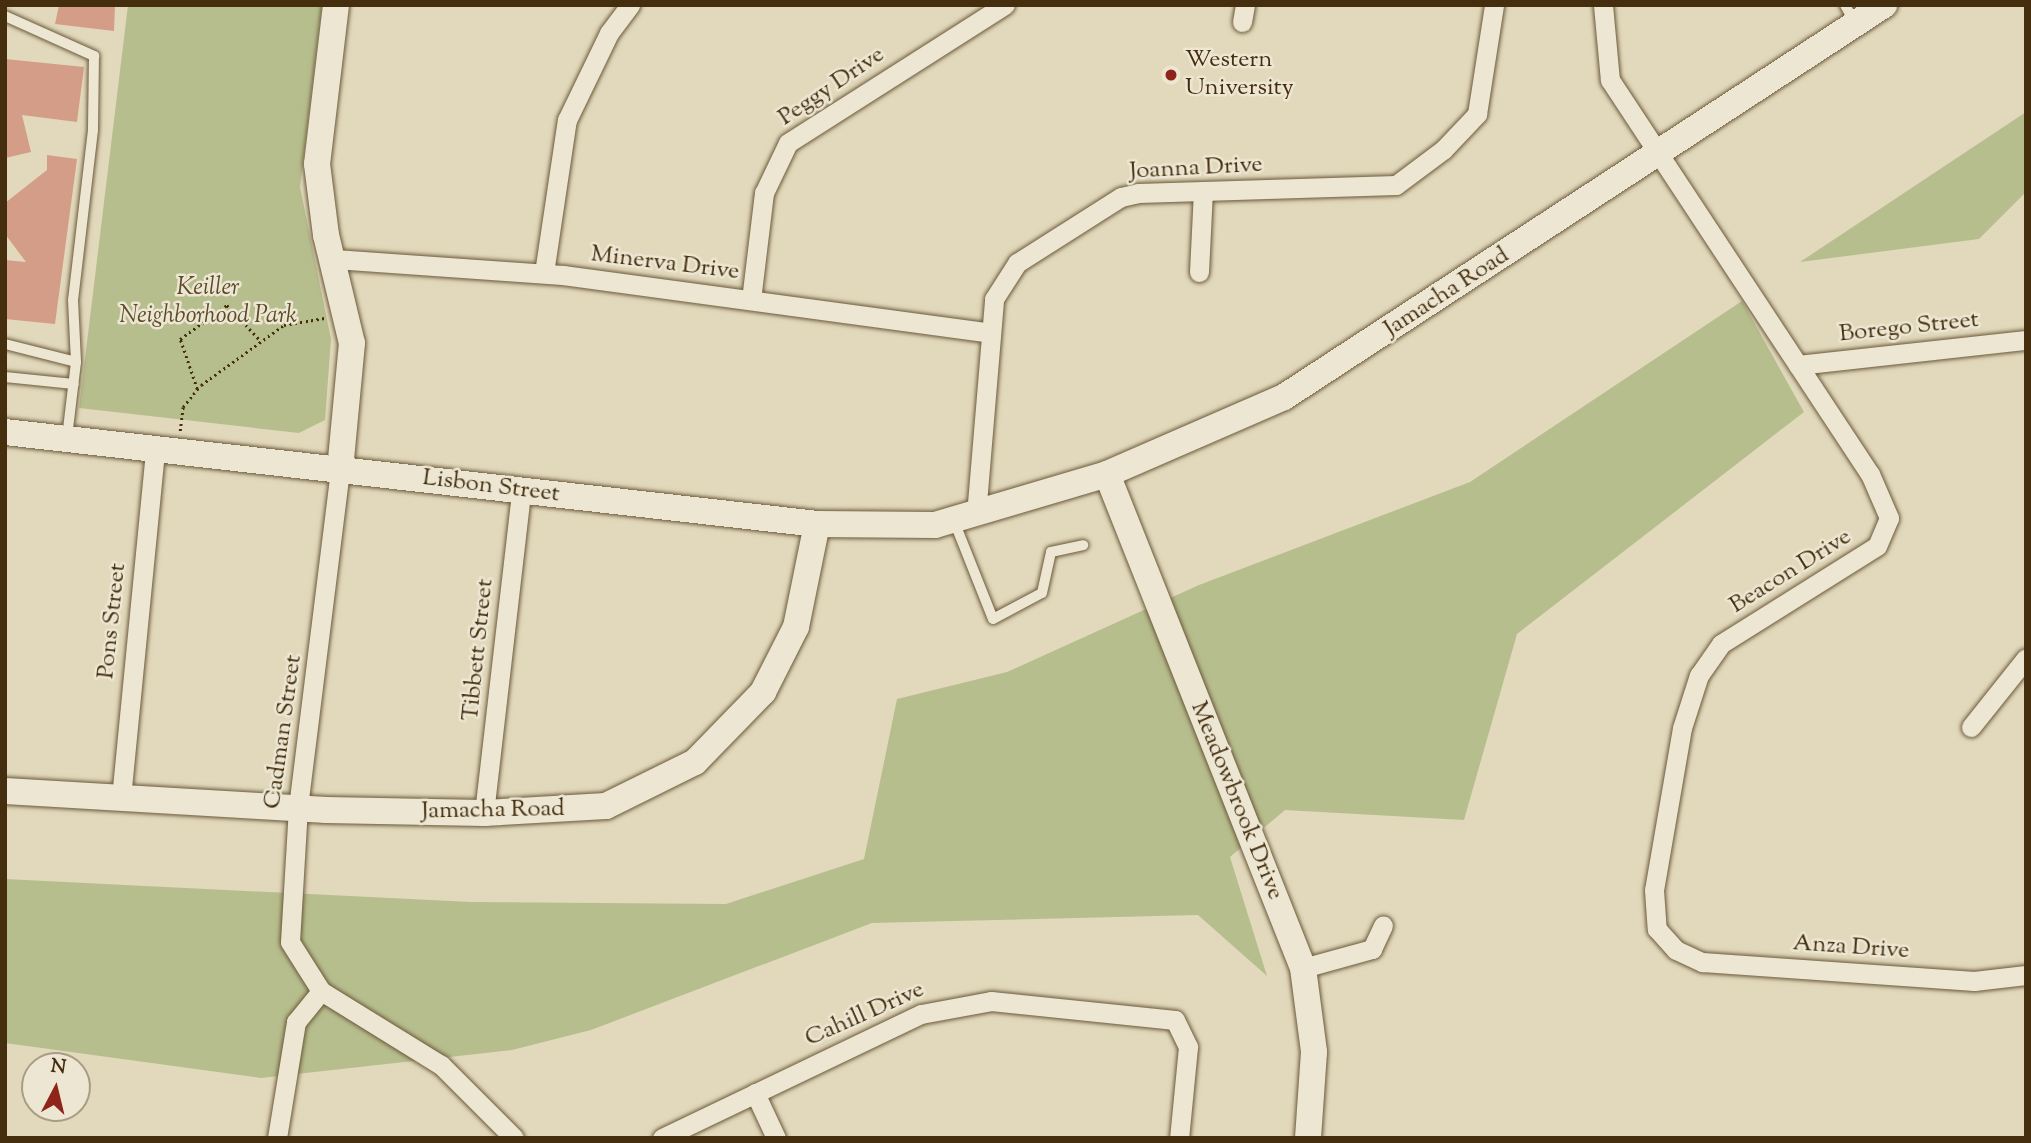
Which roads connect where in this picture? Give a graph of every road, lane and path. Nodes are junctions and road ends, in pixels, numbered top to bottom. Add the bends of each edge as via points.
1 (336, 5) edge
2 (630, 5) edge
3 (1004, 5) edge
4 (1494, 5) edge
5 (1604, 5) edge
6 (1884, 5) edge
7 (1850, 14) edge
8 (5, 16) edge
9 (1657, 154) junction
10 (1203, 191) junction
11 (333, 259) junction
12 (1199, 272) dead end
13 (544, 274) junction
14 (751, 300) junction
15 (330, 318) dead end
16 (990, 333) junction
17 (2026, 340) edge
18 (260, 341) junction
19 (5, 344) edge
20 (76, 362) junction
21 (1798, 365) junction
22 (5, 377) edge
23 (74, 383) junction
24 (197, 389) junction
25 (5, 432) edge
26 (67, 439) junction
27 (166, 450) junction
28 (340, 470) junction
29 (1107, 474) junction
30 (521, 491) junction
31 (965, 518) junction
32 (817, 524) junction
33 (1083, 545) dead end
34 (2026, 657) edge
35 (1971, 727) dead end
36 (5, 791) edge
37 (121, 798) junction
38 (298, 807) junction
39 (484, 813) junction
40 (1383, 925) dead end
41 (1676, 950) joint
42 (1303, 968) junction
43 (2026, 975) edge
44 (321, 992) junction
45 (755, 1093) junction
46 (277, 1138) edge
47 (514, 1138) edge
48 (662, 1138) edge
49 (776, 1138) edge
50 (1179, 1138) edge
51 (1308, 1138) edge

1 - 11 main road via 317,164
2 - 13 street via 605,40 567,120
3 - 14 street, Peggy Drive via 788,143 764,193
4 - 10 street, Joanna Drive via 1476,114 1405,179
5 - 9 street, Beacon Drive via 1602,52 1610,80
6 - 7 main road, Jamacha Road
7 - 9 main road, Jamacha Road
8 - 20 lane via 94,56 93,130 73,300
9 - 21 street, Beacon Drive
9 - 29 main road, Jamacha Road via 1284,397
10 - 12 street
10 - 16 street, Joanna Drive via 1121,197 1035,249 1003,280
11 - 13 street, Minerva Drive
11 - 28 main road via 352,343
13 - 14 street, Minerva Drive
14 - 16 street, Minerva Drive
15 - 18 path via 284,325
16 - 31 street, Joanna Drive
17 - 21 street, Borego Street
18 - 24 path
18 - 24 path via 234,306 227,305 180,338
19 - 20 lane
20 - 23 lane
21 - 41 street, Beacon Drive via 1886,504 1886,533 1853,564 1721,645 1699,675 1682,728 1654,890 1657,929
22 - 23 lane
23 - 26 lane
24 - 27 path via 183,407
25 - 26 main road, Lisbon Street
26 - 27 main road, Lisbon Street
27 - 28 main road, Lisbon Street
27 - 37 street, Pons Street
28 - 30 main road, Lisbon Street
28 - 38 street, Cadman Street
29 - 31 main road, Jamacha Road
29 - 42 main road, Meadowbrook Drive
30 - 32 main road, Lisbon Street
30 - 39 street, Tibbett Street
31 - 32 main road, Lisbon Street via 897,528
31 - 33 lane via 993,618 1042,593 1051,552
32 - 39 main road, Jamacha Road via 803,604 787,650 763,692 714,746 653,788 606,806
34 - 35 street
36 - 37 main road, Jamacha Road
37 - 38 main road, Jamacha Road
38 - 39 main road, Jamacha Road
38 - 44 street, Cadman Street via 287,927 295,957
40 - 42 street via 1372,949
41 - 43 street, Anza Drive via 1702,962 1974,981
42 - 51 main road, Meadowbrook Drive via 1314,1052
44 - 46 street via 296,1022
44 - 47 street via 440,1065
45 - 48 street, Cahill Drive
45 - 49 street
45 - 50 street, Cahill Drive via 921,1014 971,1002 1162,1015 1184,1027 1188,1047

